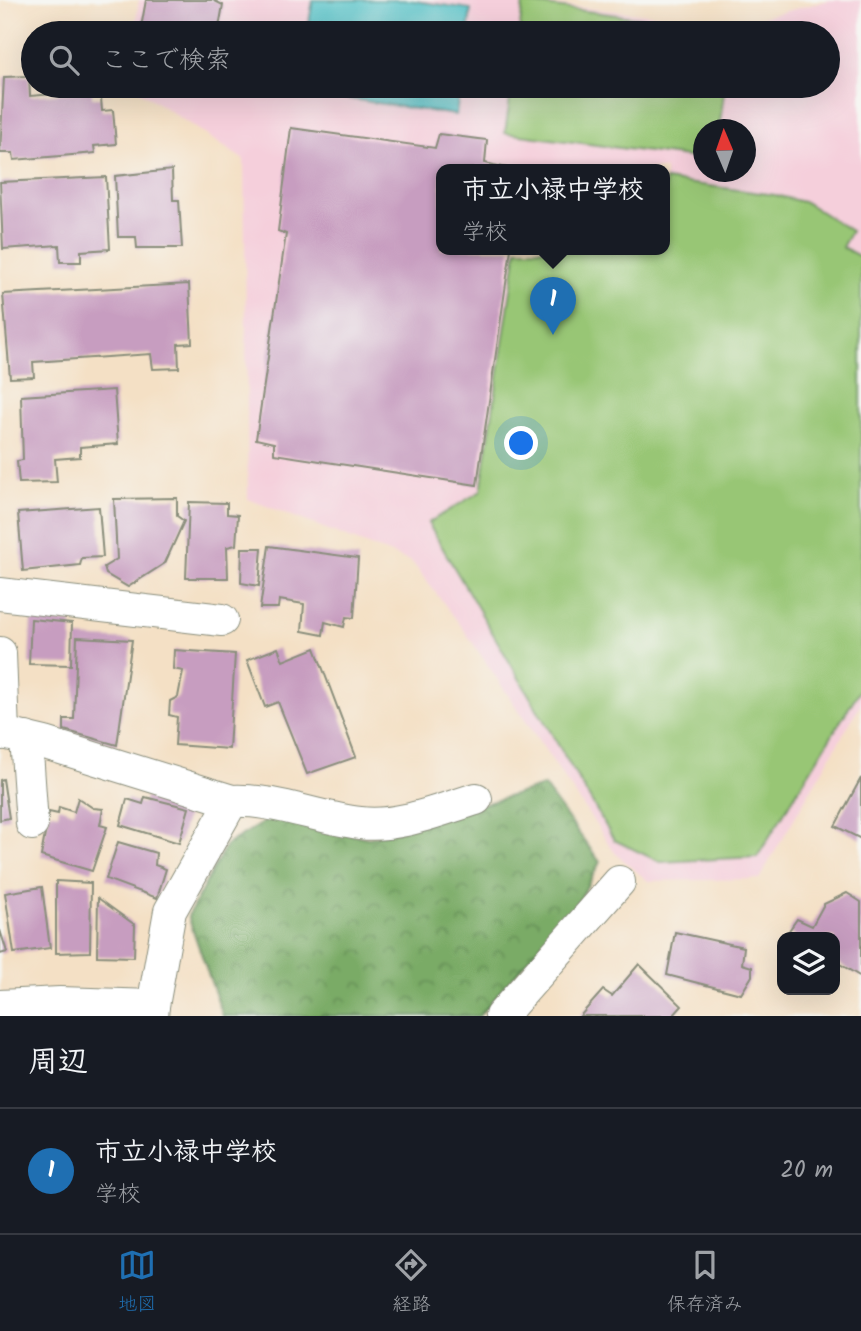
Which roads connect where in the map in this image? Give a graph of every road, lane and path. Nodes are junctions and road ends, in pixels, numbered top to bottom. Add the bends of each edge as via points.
1 (0, 594) edge
2 (222, 620) dead end
3 (0, 653) edge
4 (9, 735) edge
5 (476, 799) dead end
6 (232, 801) junction
7 (32, 824) dead end
8 (619, 882) dead end
9 (0, 1006) edge
10 (153, 1011) edge
11 (501, 1016) edge

1 - 2 street
3 - 4 street
4 - 6 street
4 - 7 street
5 - 6 street via 400,821 361,823 255,800
6 - 10 street via 170,911
8 - 11 street
9 - 10 street via 60,1003

